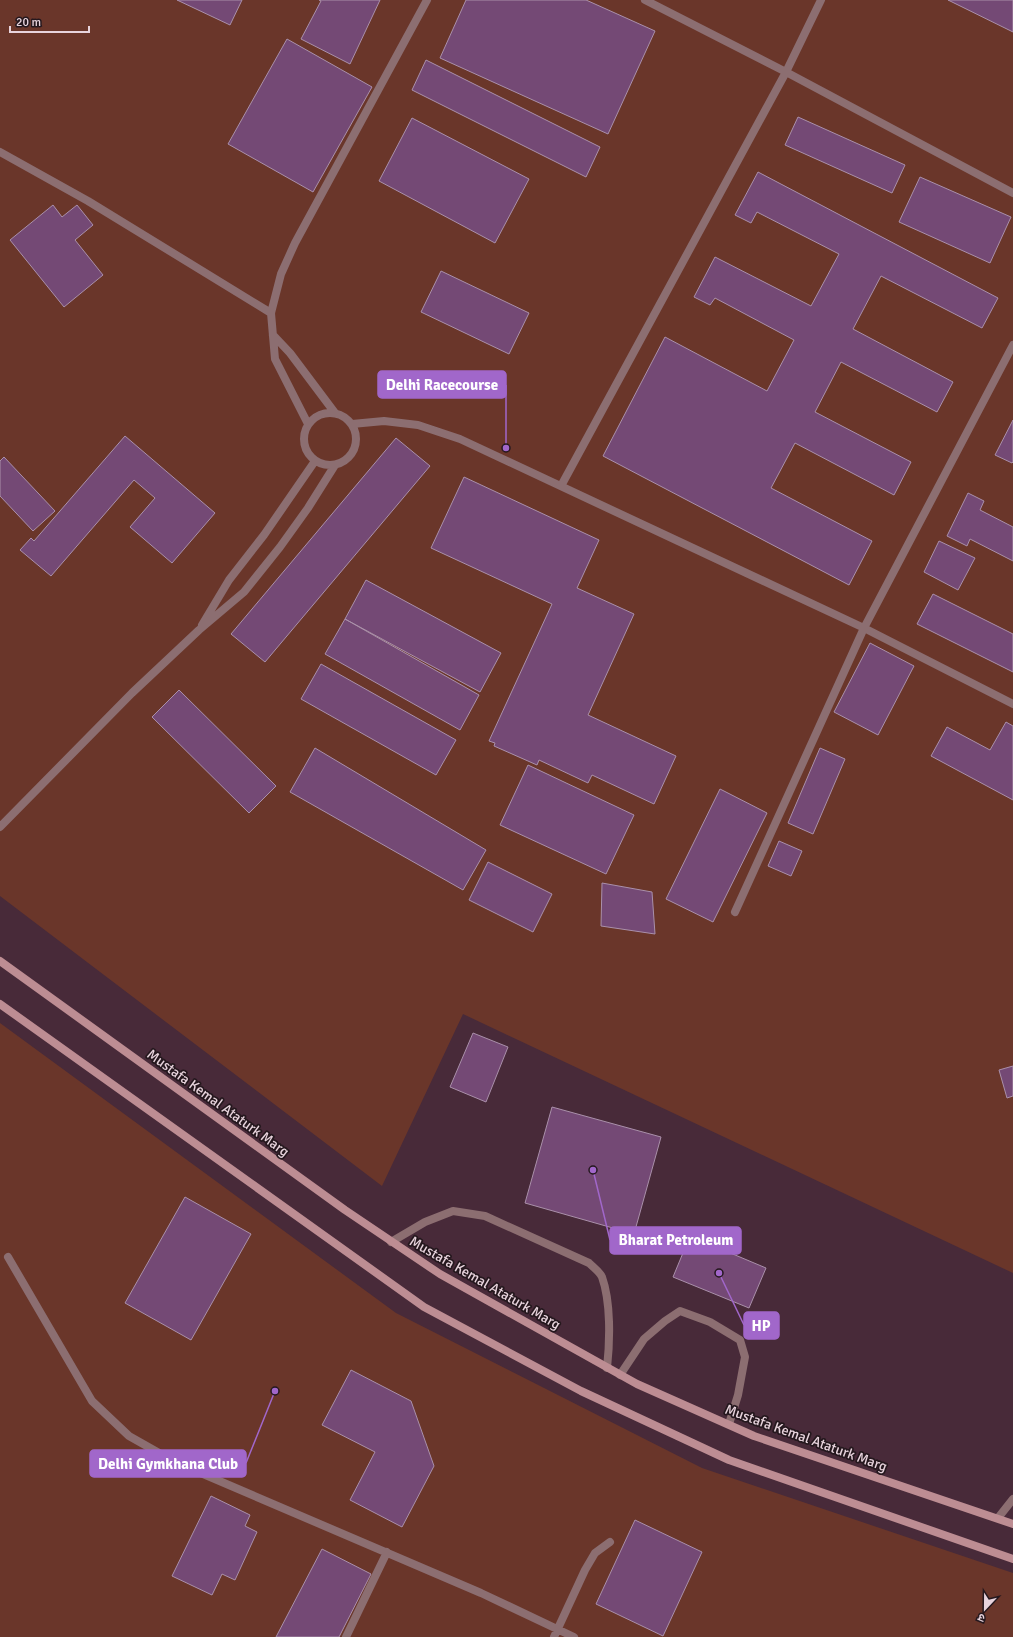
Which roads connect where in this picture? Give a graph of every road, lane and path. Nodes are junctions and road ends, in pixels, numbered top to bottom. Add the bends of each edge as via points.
1 (427, 0) edge
2 (645, 0) edge
3 (821, 0) edge
4 (786, 72) junction
5 (0, 152) edge
6 (1013, 193) edge
7 (271, 313) junction
8 (273, 335) junction
9 (1013, 345) edge
10 (335, 413) junction
11 (308, 424) junction
12 (352, 424) junction
13 (315, 461) junction
14 (335, 465) junction
15 (561, 486) junction
16 (864, 628) junction
17 (199, 630) junction
18 (1013, 704) edge
19 (0, 827) edge
20 (735, 912) dead end
21 (0, 961) edge
22 (0, 1004) edge
23 (391, 1242) junction
24 (8, 1257) dead end
25 (607, 1368) junction
26 (620, 1375) junction
27 (729, 1424) junction
28 (1013, 1499) edge
29 (998, 1518) junction
30 (1013, 1524) edge
31 (610, 1542) dead end
32 (386, 1552) junction
33 (1013, 1559) edge
34 (556, 1633) edge
35 (346, 1637) edge
36 (574, 1637) edge

1 - 7 lane via 295,243 281,274
2 - 4 lane
3 - 4 lane
4 - 6 lane
4 - 15 lane
5 - 7 lane via 88,201
7 - 8 lane
8 - 10 lane via 290,353
8 - 11 lane via 275,359
9 - 16 lane
10 - 11 lane via 315,417
10 - 12 lane via 345,417
11 - 13 lane via 304,444 308,454
12 - 14 lane via 356,434 356,445 345,461
12 - 15 lane via 384,421 418,425 460,439
13 - 14 lane
13 - 17 lane via 264,535 229,580
14 - 17 lane via 308,508 244,592
15 - 16 lane
16 - 18 lane
16 - 20 lane
17 - 19 lane via 132,693
21 - 23 main road, Mustafa Kemal Ataturk Marg
22 - 33 main road via 424,1307 581,1390 729,1460
23 - 25 main road, Mustafa Kemal Ataturk Marg via 440,1274
23 - 25 lane via 425,1222 453,1211 485,1216 589,1263 601,1275 605,1290 610,1340
24 - 32 lane via 92,1401 129,1436 175,1462
25 - 26 main road, Mustafa Kemal Ataturk Marg
26 - 27 main road, Mustafa Kemal Ataturk Marg
26 - 27 lane via 644,1339 680,1311 710,1322 740,1340 745,1357 738,1395
27 - 29 main road, Mustafa Kemal Ataturk Marg via 754,1436
28 - 29 lane
29 - 30 main road, Mustafa Kemal Ataturk Marg
31 - 34 lane via 595,1553
32 - 34 lane via 481,1593
32 - 35 lane
34 - 36 lane

